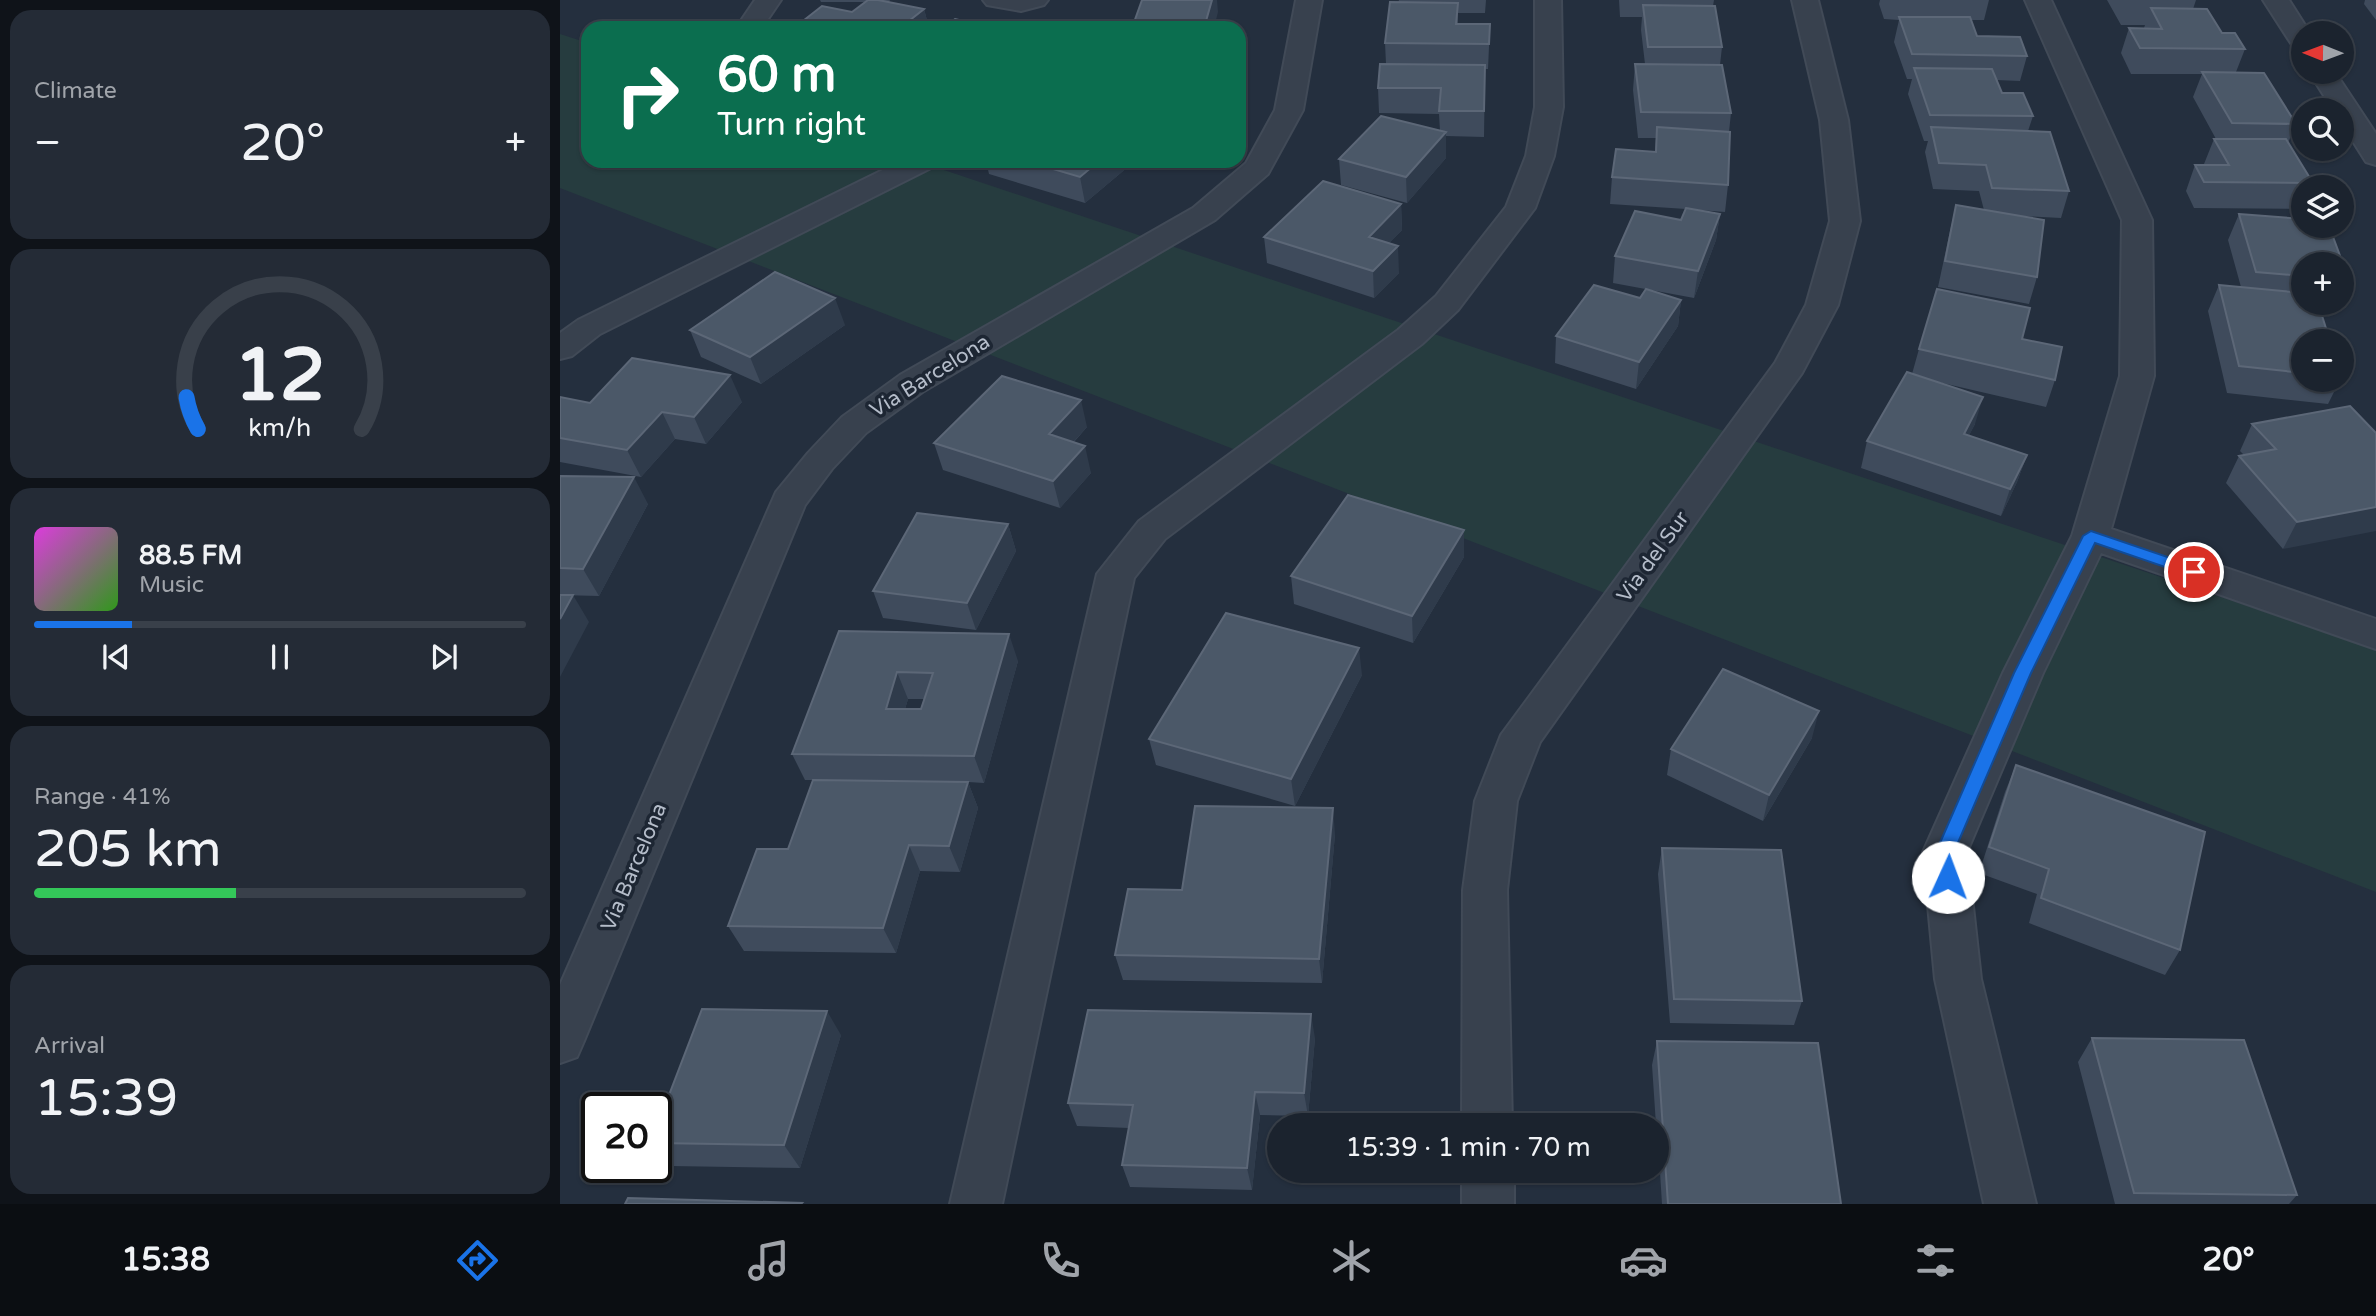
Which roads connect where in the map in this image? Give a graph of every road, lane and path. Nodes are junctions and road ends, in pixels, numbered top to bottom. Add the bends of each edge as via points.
1 (768, 0) edge
2 (996, 0) edge
3 (1035, 0) edge
4 (1309, 0) edge
5 (1548, 0) edge
6 (1805, 0) edge
7 (2038, 0) edge
8 (2276, 0) edge
9 (754, 21) edge
10 (2291, 23) edge
11 (2330, 84) edge
12 (2376, 156) edge
13 (909, 168) edge
14 (560, 349) edge
15 (2091, 536) junction
16 (2376, 634) edge
17 (560, 1041) edge
18 (1487, 1113) edge
19 (1488, 1183) edge
20 (975, 1204) edge
21 (1488, 1204) edge
22 (2010, 1204) edge

1 - 9 street
2 - 3 street
4 - 17 street, Via Barcelona via 1289,110 1258,168 1204,214 912,383 854,425 789,501
5 - 20 street via 1549,107 1540,156 1520,208 1474,270 1410,337 1152,530 1116,573
6 - 18 street, Via del Sur via 1834,120 1845,221 1822,305 1790,366 1522,735 1496,801 1485,890
7 - 15 street via 2137,220 2137,376
8 - 10 street
11 - 12 street
13 - 14 street via 589,327
15 - 16 street
15 - 22 street via 2023,673 1945,852 1958,979
19 - 21 street

